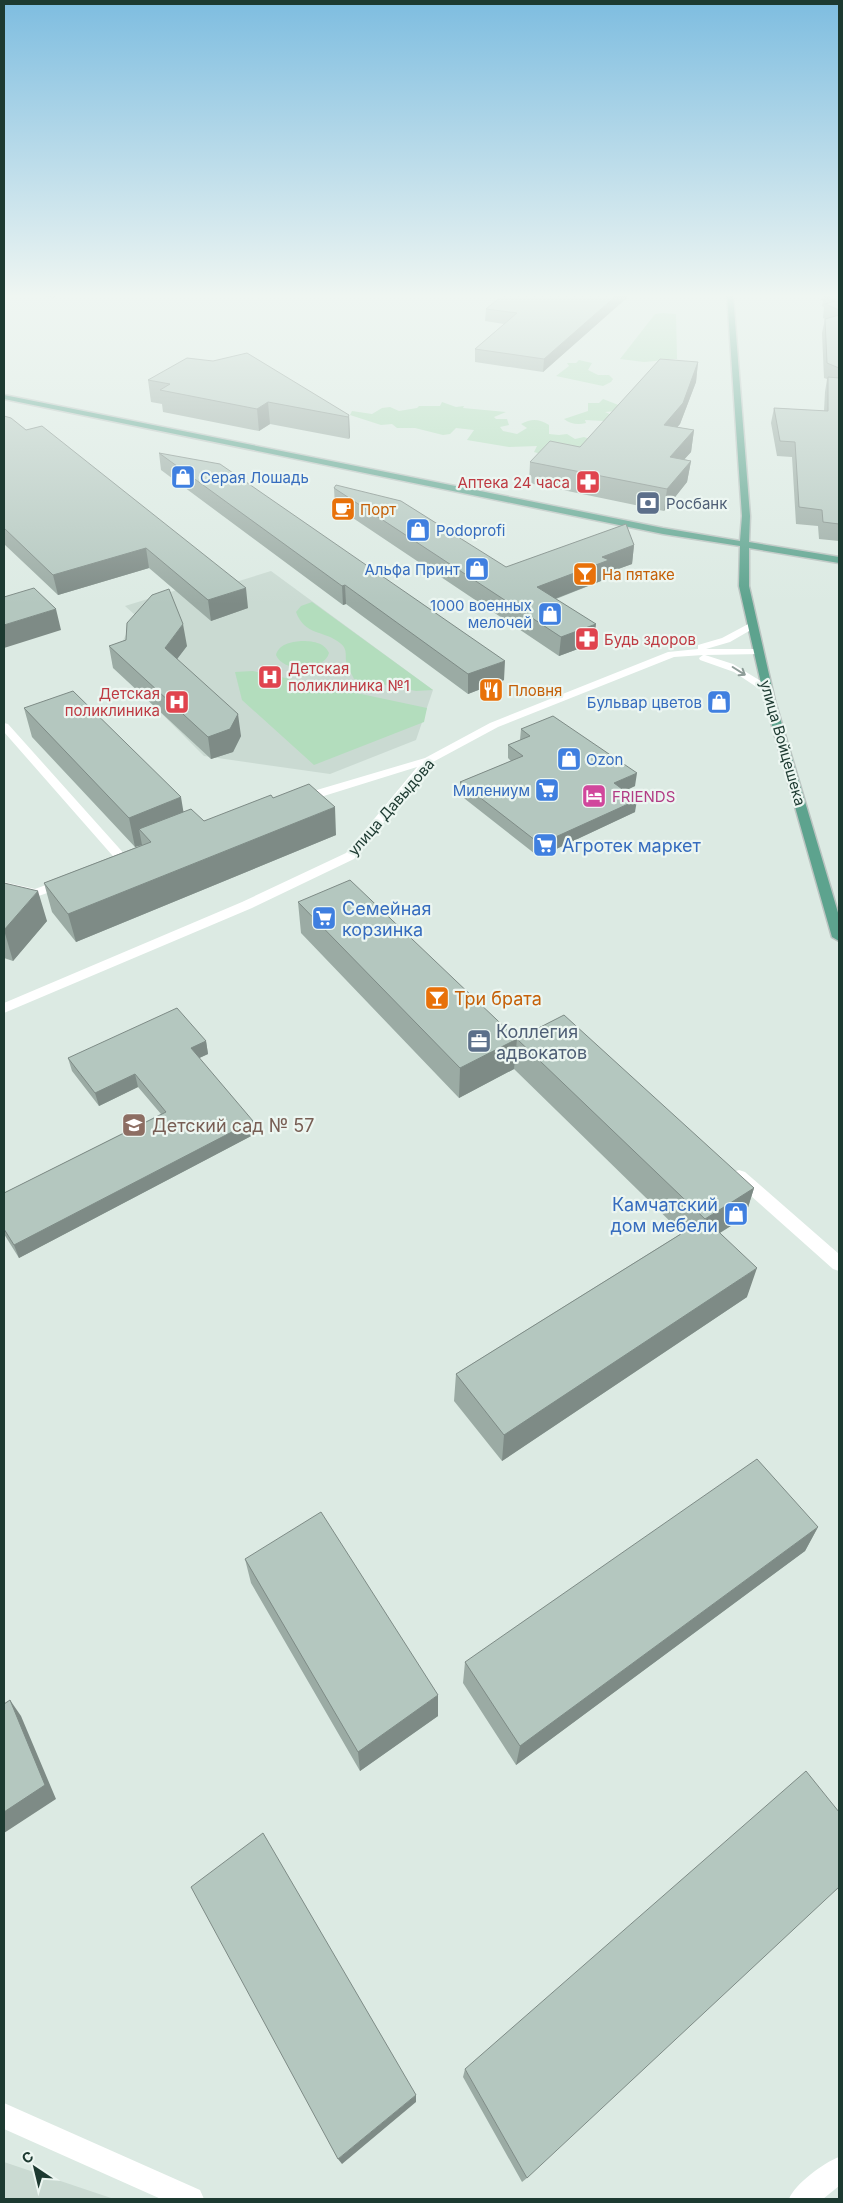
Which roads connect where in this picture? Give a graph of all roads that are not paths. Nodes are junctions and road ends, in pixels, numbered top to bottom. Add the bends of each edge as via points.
1 (8, 398) edge
2 (738, 398) edge
3 (744, 546) junction
4 (839, 560) edge
5 (752, 625) junction
6 (685, 652) junction
7 (758, 652) junction
8 (658, 658) junction
9 (768, 690) junction
10 (4, 726) edge
11 (429, 760) junction
12 (292, 796) edge
13 (106, 866) edge
14 (73, 879) edge
15 (4, 886) edge
16 (839, 937) edge
17 (4, 1008) edge
18 (728, 1166) edge
19 (839, 1264) edge
20 (4, 2116) edge
21 (839, 2170) edge
22 (191, 2199) edge
23 (802, 2199) edge

1 - 3 main road
2 - 3 main road, улица Войцешека via 746,506
3 - 4 main road
3 - 5 main road, улица Войцешека via 744,586
5 - 6 street via 726,640
5 - 7 main road, улица Войцешека
6 - 7 street, улица Давыдова
6 - 8 street, улица Давыдова
7 - 9 main road, улица Войцешека
8 -> 9 street via 704,658 721,662
8 - 11 street, улица Давыдова via 494,725
9 - 16 main road, улица Войцешека
10 - 13 street via 128,858
11 - 12 street via 311,796
11 - 17 street, улица Давыдова via 350,856 247,905
14 - 15 street via 36,893
18 - 19 street
20 - 22 street
21 - 23 street

